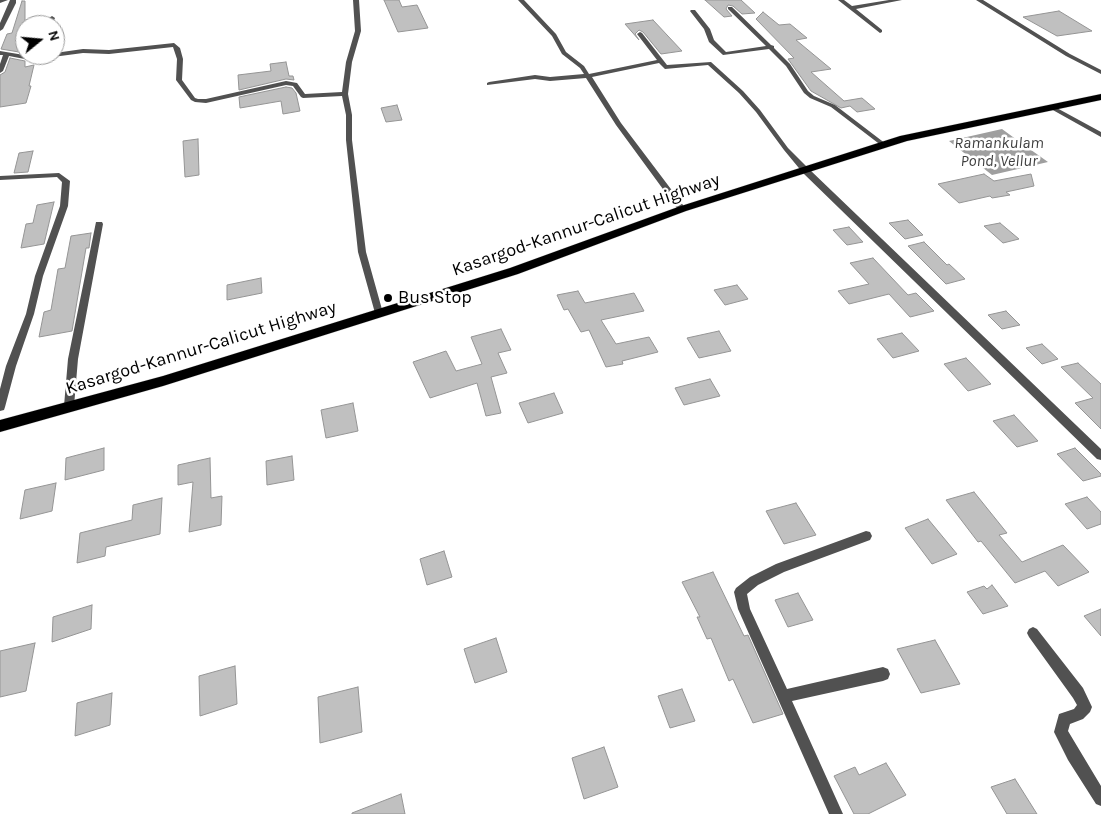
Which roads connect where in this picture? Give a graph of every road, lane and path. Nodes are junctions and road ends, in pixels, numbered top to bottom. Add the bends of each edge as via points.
1 (5, 0) edge
2 (13, 0) edge
3 (356, 0) edge
4 (521, 0) edge
5 (841, 0) edge
6 (898, 0) edge
7 (979, 0) edge
8 (0, 1) edge
9 (730, 8) dead end
10 (851, 8) junction
11 (693, 11) dead end
12 (0, 29) edge
13 (880, 31) dead end
14 (640, 34) dead end
15 (772, 47) junction
16 (4, 53) edge
17 (65, 53) edge
18 (725, 54) junction
19 (661, 61) junction
20 (709, 63) junction
21 (0, 71) edge
22 (1101, 72) edge
23 (588, 76) junction
24 (489, 84) dead end
25 (345, 94) junction
26 (1101, 97) edge
27 (1052, 108) junction
28 (1101, 135) edge
29 (884, 144) junction
30 (806, 170) junction
31 (0, 178) edge
32 (682, 209) junction
33 (99, 224) dead end
34 (380, 312) junction
35 (68, 406) junction
36 (0, 408) edge
37 (0, 426) edge
38 (1101, 456) edge
39 (866, 536) dead end
40 (1033, 633) dead end
41 (883, 674) dead end
42 (783, 697) junction
43 (1101, 799) edge
44 (836, 814) edge

1 - 8 street
2 - 12 street
3 - 25 street via 358,31 349,62
4 - 23 street via 554,36 564,53
5 - 10 street
6 - 10 street
7 - 22 street
9 - 15 street
10 - 13 street
11 - 18 street via 707,29 711,41
14 - 19 street
15 - 18 street
15 - 29 street via 812,98 833,106
16 - 21 street
17 - 25 street via 174,45 180,59 180,80 197,101 286,83 295,84 303,96
18 - 20 street
19 - 20 street via 665,67
19 - 23 street
20 - 30 street via 741,92
23 - 24 street via 536,77
23 - 32 street via 618,124
25 - 34 street via 362,252
26 - 27 highway, Kasargod-Kannur-Calicut Highway
27 - 28 street
27 - 29 highway, Kasargod-Kannur-Calicut Highway
29 - 30 highway, Kasargod-Kannur-Calicut Highway
30 - 32 highway, Kasargod-Kannur-Calicut Highway
30 - 38 street
31 - 36 street via 59,176 66,181 64,206 39,276
32 - 34 highway, Kasargod-Kannur-Calicut Highway via 514,271
33 - 35 street via 73,359
34 - 35 highway, Kasargod-Kannur-Calicut Highway via 164,381
35 - 37 highway, Kasargod-Kannur-Calicut Highway
39 - 42 street via 780,568 740,592 744,609
40 - 43 street via 1078,693 1085,708 1064,719 1061,732
41 - 42 street
42 - 44 street

